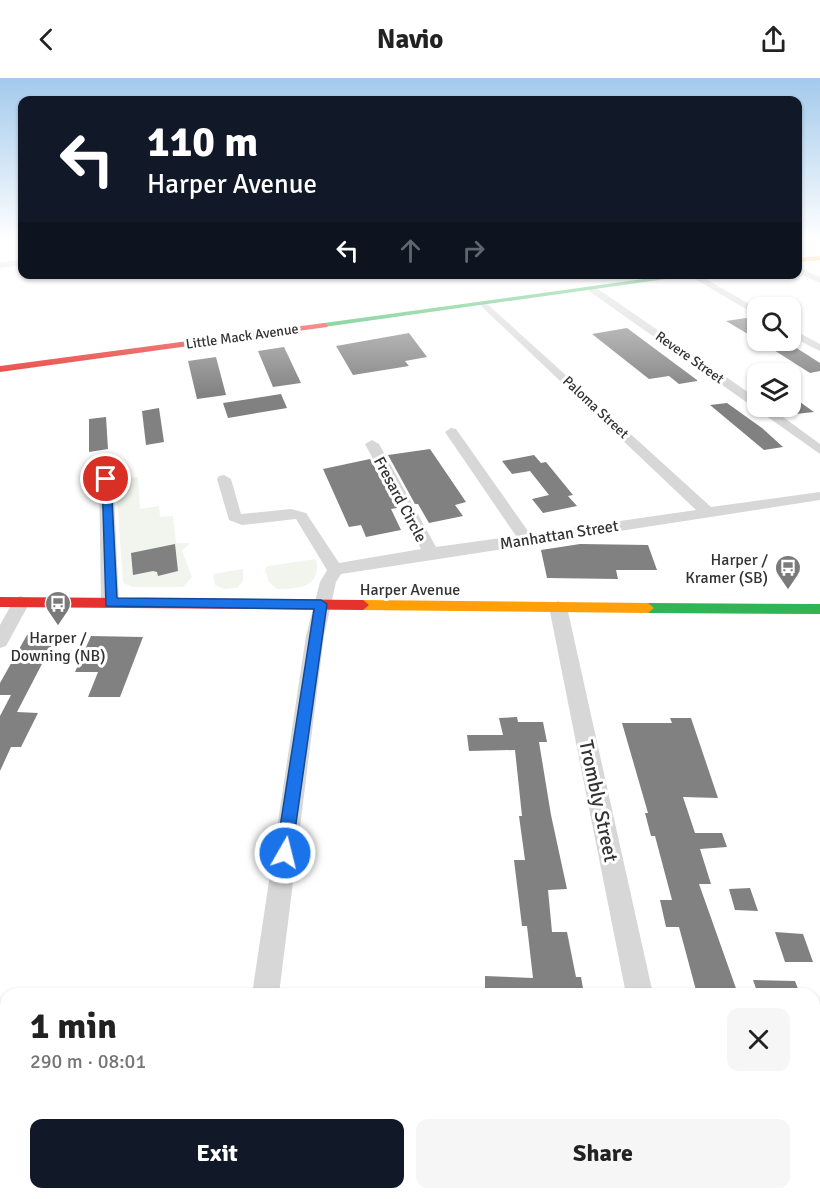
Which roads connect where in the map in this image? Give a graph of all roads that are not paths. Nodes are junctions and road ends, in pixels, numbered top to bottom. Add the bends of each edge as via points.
1 (575, 291) edge
2 (595, 291) edge
3 (722, 291) edge
4 (484, 304) junction
5 (747, 306) edge
6 (801, 338) edge
7 (820, 348) edge
8 (0, 369) edge
9 (747, 398) edge
10 (774, 417) edge
11 (451, 432) dead end
12 (372, 444) dead end
13 (820, 450) edge
14 (106, 475) dead end
15 (224, 479) dead end
16 (820, 496) edge
17 (707, 512) junction
18 (526, 539) junction
19 (431, 553) junction
20 (335, 570) junction
21 (0, 602) edge
22 (21, 602) junction
23 (110, 602) junction
24 (321, 604) junction
25 (558, 608) junction
26 (820, 609) edge
27 (0, 641) edge
28 (265, 988) edge
29 (639, 988) edge

1 - 4 main road, Little Mack Avenue
2 - 9 street, Revere Street
3 - 5 street
4 - 8 main road, Little Mack Avenue
4 - 17 street, Paloma Street
6 - 7 street
10 - 13 street, Revere Street
11 - 18 street
12 - 19 street, Fresard Circle
14 - 23 street
15 - 20 street via 234,517 242,520 301,516
16 - 17 street, Manhattan Street
17 - 18 street, Manhattan Street
18 - 19 street, Manhattan Street
19 - 20 street, Manhattan Street
20 - 24 street
21 - 22 main road, Harper Avenue
22 - 23 main road, Harper Avenue
22 - 27 street
23 - 24 main road, Harper Avenue
24 - 25 main road, Harper Avenue
24 - 28 street
25 - 26 main road, Harper Avenue
25 - 29 street, Trombly Street

